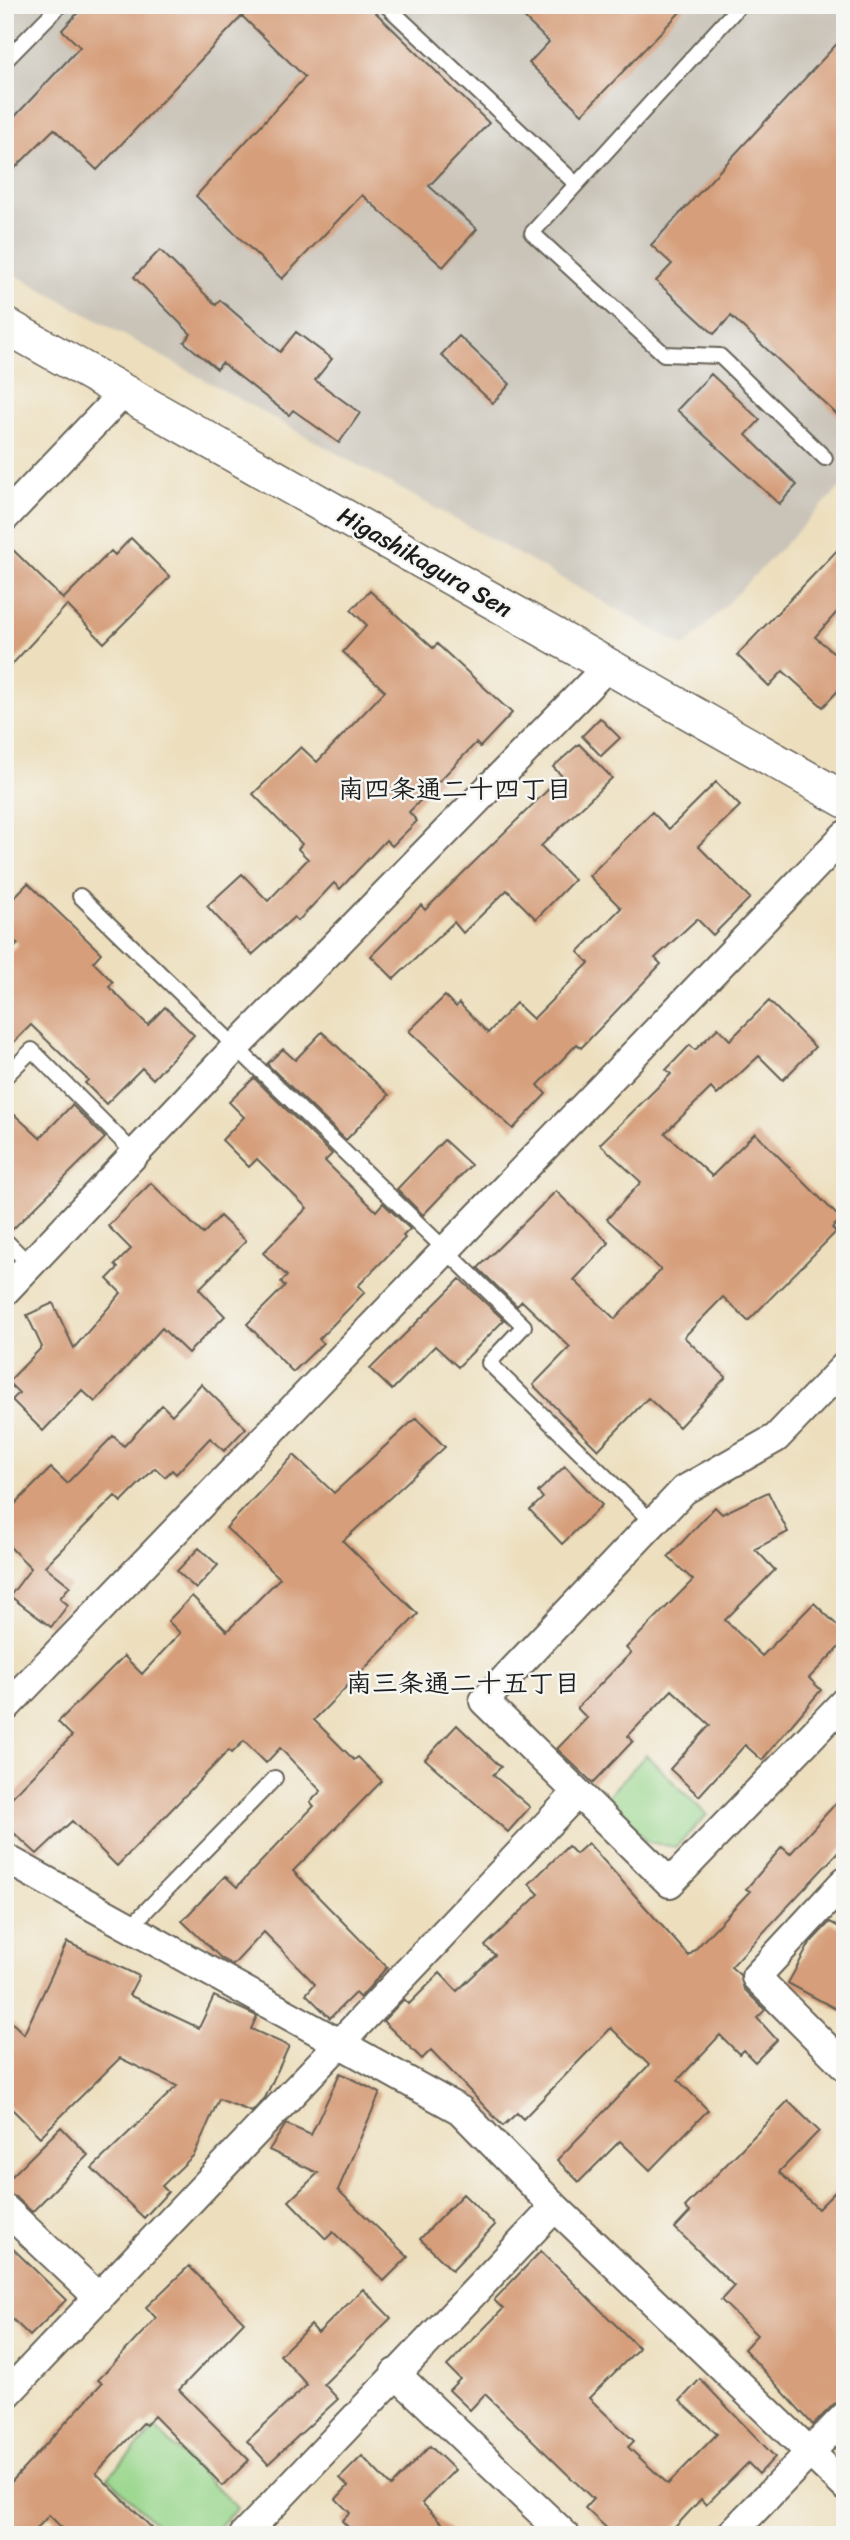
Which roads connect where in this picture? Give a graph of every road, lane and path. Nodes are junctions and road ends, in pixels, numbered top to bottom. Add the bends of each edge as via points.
1 (60, 5) edge
2 (386, 5) edge
3 (740, 5) edge
4 (5, 61) edge
5 (575, 183) junction
6 (5, 325) edge
7 (125, 391) junction
8 (825, 458) dead end
9 (5, 517) edge
10 (608, 666) junction
11 (845, 800) edge
12 (845, 835) edge
13 (80, 896) dead end
14 (235, 1048) junction
15 (5, 1077) edge
16 (135, 1154) junction
17 (5, 1240) edge
18 (446, 1249) junction
19 (30, 1265) junction
20 (5, 1291) edge
21 (845, 1366) edge
22 (654, 1524) junction
23 (845, 1701) edge
24 (5, 1708) edge
25 (275, 1778) dead end
26 (577, 1793) junction
27 (5, 1858) edge
28 (845, 1881) edge
29 (130, 1927) junction
30 (341, 2045) junction
31 (845, 2066) edge
32 (555, 2207) junction
33 (5, 2209) edge
34 (99, 2298) junction
35 (395, 2373) junction
36 (5, 2396) edge
37 (845, 2416) edge
38 (809, 2451) junction
39 (845, 2486) edge
40 (244, 2535) edge
41 (565, 2535) edge
42 (730, 2535) edge

1 - 4 lane
2 - 5 lane
3 - 5 lane
5 - 8 lane via 532,233 664,354 719,356
6 - 7 street, Higashikagura Sen
7 - 9 street
7 - 10 street, Higashikagura Sen
10 - 11 street, Higashikagura Sen
10 - 14 street
12 - 18 street
13 - 14 lane
14 - 16 street
14 - 18 lane
15 - 16 lane via 32,1050
16 - 19 street
17 - 19 lane
18 - 22 lane via 524,1326 489,1363
18 - 24 street
19 - 20 street
21 - 22 street via 776,1438 684,1490
22 - 26 street via 484,1701
23 - 26 street via 670,1884
25 - 29 lane
26 - 30 street
27 - 29 street
28 - 31 street via 756,1977
29 - 30 street
30 - 32 street via 460,2110
30 - 34 street
32 - 35 street
32 - 38 street
33 - 34 street
34 - 36 street
35 - 40 street
35 - 41 street
37 - 38 street
38 - 39 street
38 - 42 street

